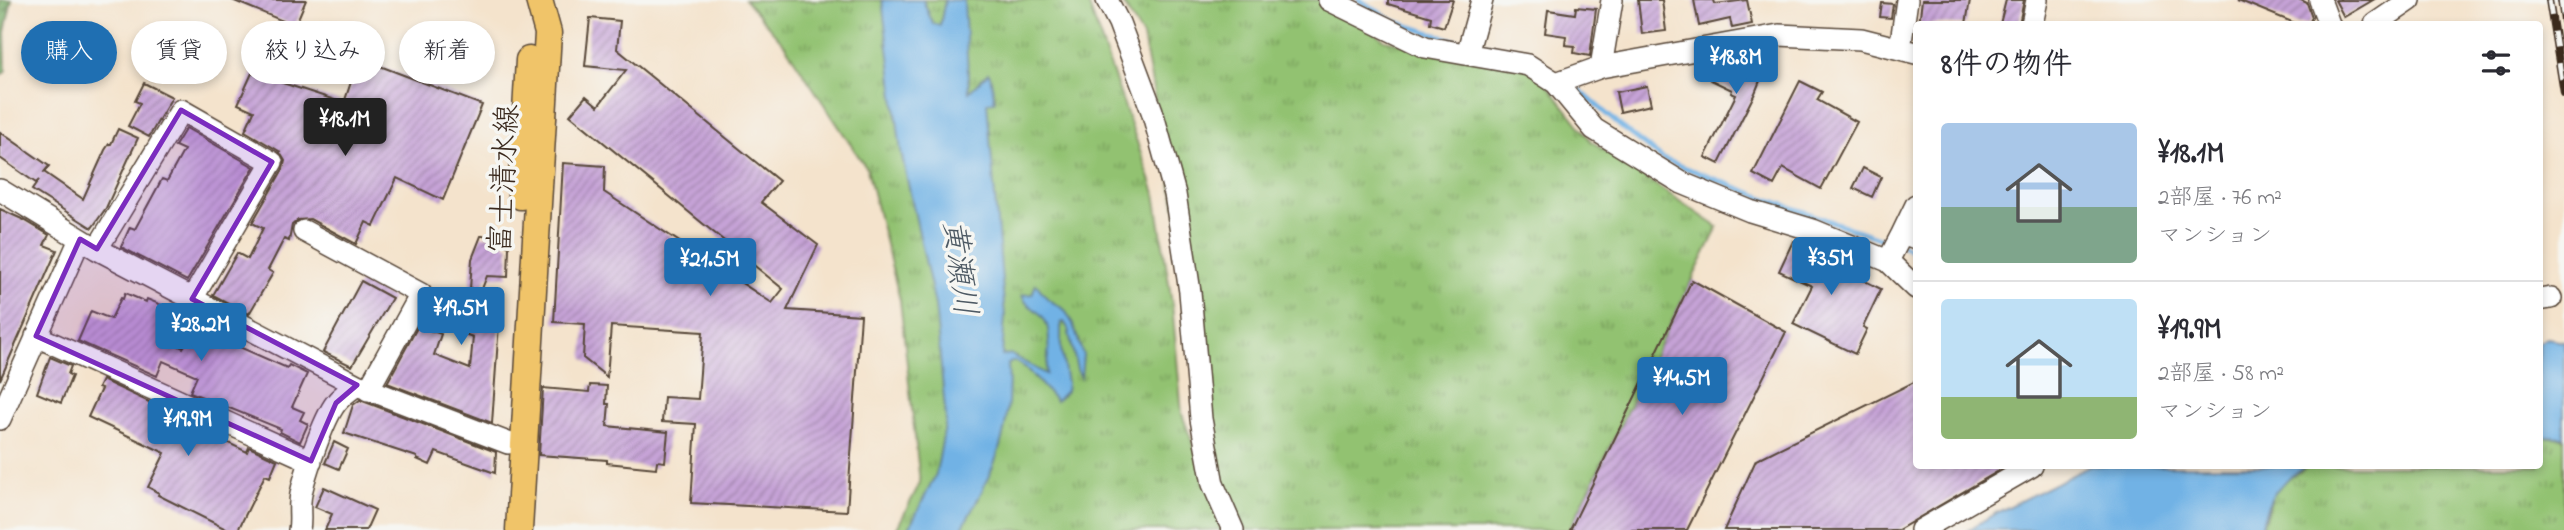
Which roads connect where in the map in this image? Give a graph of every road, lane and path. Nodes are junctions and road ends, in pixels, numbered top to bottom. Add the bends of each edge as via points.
1 (529, 0) edge
2 (539, 0) edge
3 (1107, 0) edge
4 (1329, 0) edge
5 (1482, 0) edge
6 (1612, 0) edge
7 (1907, 0) edge
8 (2037, 0) edge
9 (2320, 0) edge
10 (2410, 0) edge
11 (2033, 21) edge
12 (2328, 21) edge
13 (2379, 21) edge
14 (1908, 51) edge
15 (1467, 54) junction
16 (1601, 67) junction
17 (1556, 83) junction
18 (0, 190) edge
19 (1913, 213) edge
20 (304, 231) dead end
21 (89, 244) junction
22 (1900, 247) edge
23 (1913, 280) edge
24 (191, 299) junction
25 (36, 337) junction
26 (363, 388) junction
27 (0, 419) edge
28 (508, 443) junction
29 (311, 461) junction
30 (2027, 469) edge
31 (299, 530) edge
32 (502, 530) edge
33 (519, 530) edge
34 (1233, 530) edge
35 (1921, 530) edge

1 - 28 main road, 富士清水線 via 531,32
2 - 33 main road, 富士清水線 via 548,33
3 - 34 street via 1152,111 1175,194 1201,419 1213,484
4 - 15 street via 1425,47
5 - 15 street
6 - 16 street
7 - 14 street
8 - 11 street
9 - 12 street
10 - 13 street
14 - 16 street via 1861,39 1779,35
15 - 17 street via 1528,65
16 - 17 street
17 - 22 street via 1594,129 1682,183 1813,230
18 - 21 street
19 - 22 street
20 - 26 street via 421,294
21 - 24 street
21 - 24 street via 181,110 272,162
21 - 25 street
22 - 23 street
24 - 26 street
25 - 27 street
25 - 29 street
26 - 28 street
26 - 29 street via 335,403
28 - 32 main road, 富士清水線
29 - 31 street via 300,502
30 - 35 street

